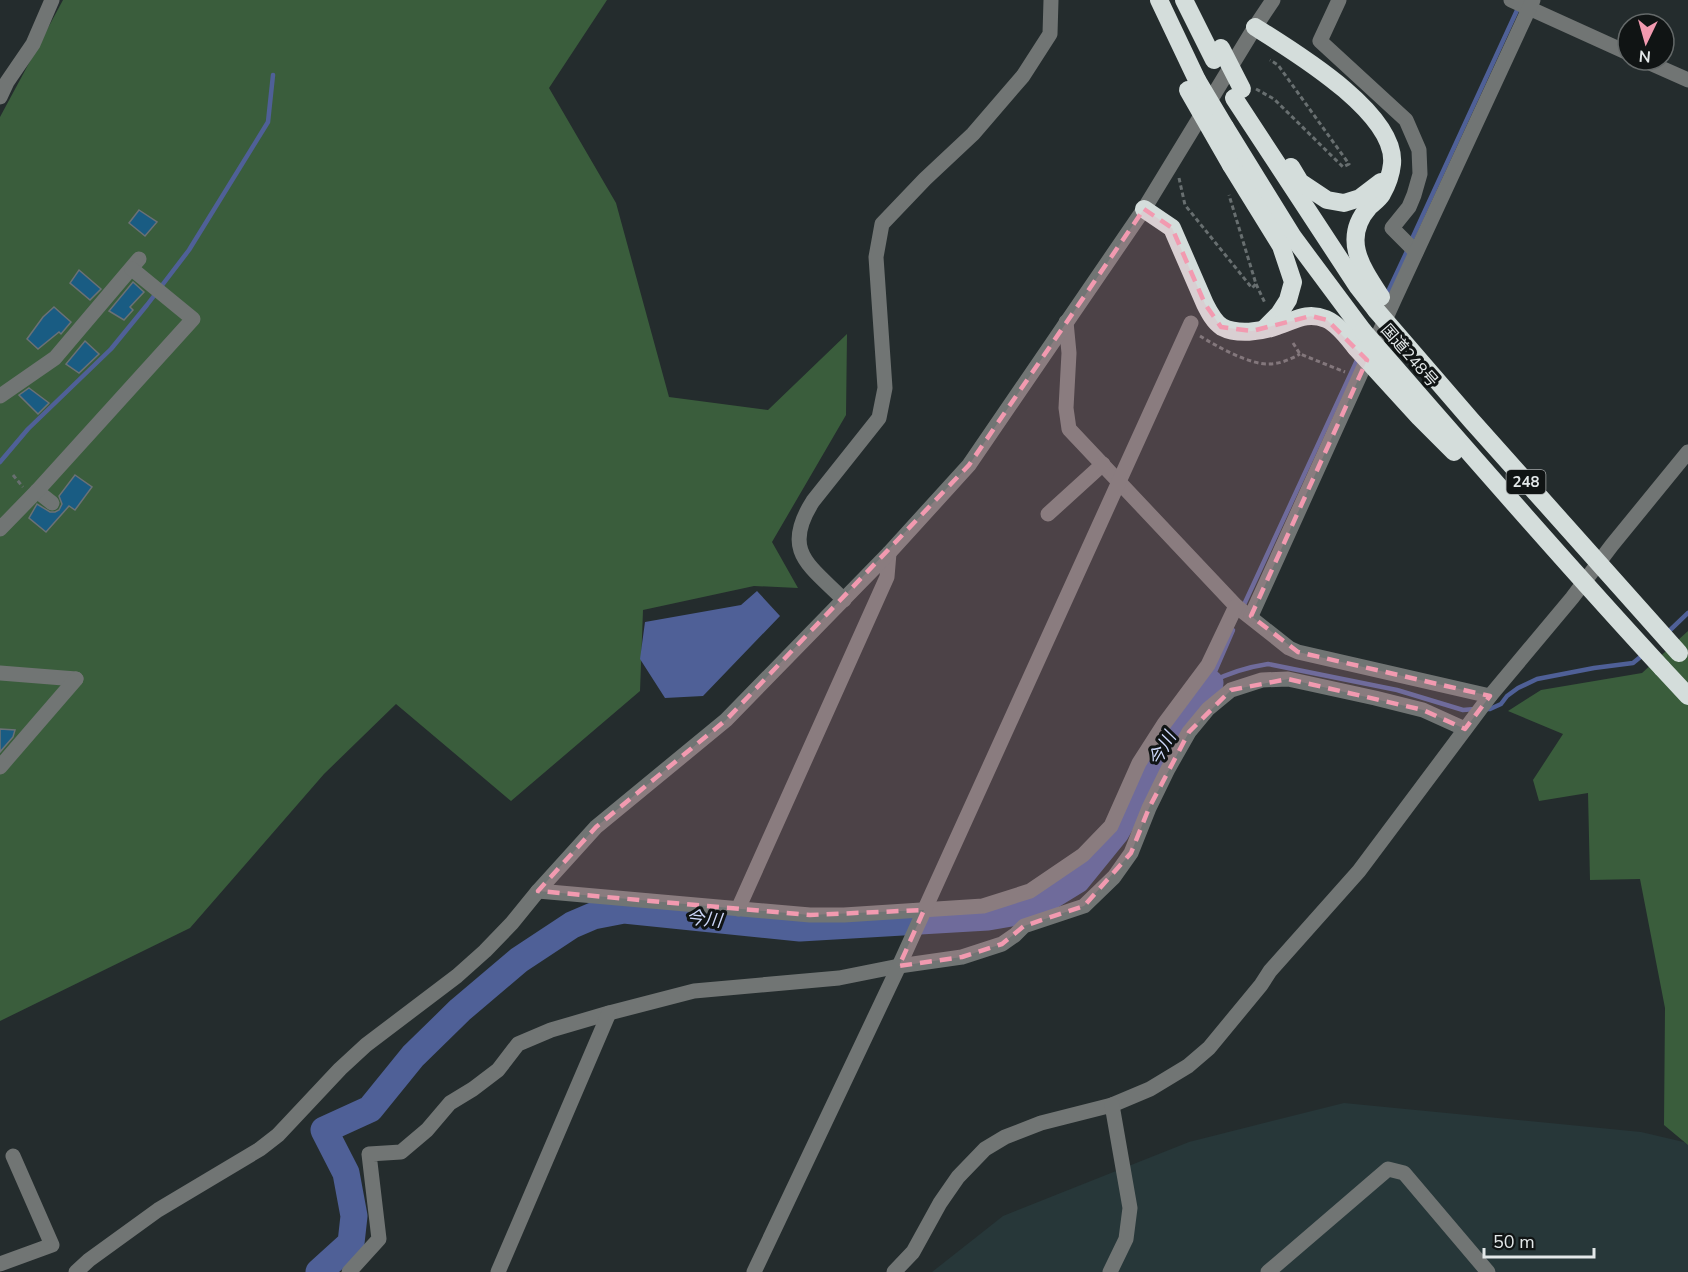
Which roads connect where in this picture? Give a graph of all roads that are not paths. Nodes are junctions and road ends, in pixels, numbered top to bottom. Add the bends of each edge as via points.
1 (51, 0) edge
2 (1051, 0) edge
3 (1159, 0) edge
4 (1184, 0) edge
5 (1194, 0) edge
6 (1273, 0) edge
7 (1338, 0) edge
8 (1511, 0) edge
9 (1531, 4) edge
10 (1254, 27) junction
11 (1616, 47) edge
12 (1218, 54) junction
13 (1670, 72) edge
14 (1688, 80) edge
15 (1193, 85) junction
16 (1243, 91) junction
17 (0, 97) edge
18 (1390, 176) junction
19 (1144, 209) junction
20 (1416, 252) junction
21 (1379, 304) junction
22 (1066, 322) junction
23 (1191, 323) road end
24 (1264, 329) junction
25 (1360, 339) junction
26 (0, 396) edge
27 (1688, 452) edge
28 (1103, 464) junction
29 (1119, 480) junction
30 (38, 491) junction
31 (52, 503) dead end
32 (1048, 514) dead end
33 (0, 529) edge
34 (889, 553) junction
35 (844, 600) junction
36 (1236, 606) junction
37 (1251, 616) junction
38 (1683, 658) edge
39 (0, 673) edge
40 (1490, 696) junction
41 (1688, 696) edge
42 (1465, 729) junction
43 (0, 767) edge
44 (538, 891) junction
45 (738, 909) junction
46 (924, 911) junction
47 (898, 966) junction
48 (609, 1012) junction
49 (1112, 1106) junction
50 (13, 1156) dead end
51 (0, 1264) edge
52 (76, 1272) edge
53 (349, 1272) edge
54 (498, 1272) edge
55 (754, 1272) edge
56 (894, 1272) edge
57 (1110, 1272) edge
58 (1268, 1272) edge
59 (1488, 1272) edge

1 - 17 street via 33,44
2 - 35 street via 1050,34 1023,76 973,134 882,224 876,257 885,388 879,418 813,501 798,533 804,560
3 - 15 highway via 1186,57
4 - 12 highway, 国道248号 / 248
5 - 12 highway
6 - 10 street
7 - 20 street via 1320,41 1406,120 1419,150 1414,195 1392,228
8 - 9 street
9 - 11 street
9 - 20 street
10 - 18 highway via 1308,60 1384,131 1392,161
10 - 19 street
12 - 16 highway, 国道248号 / 248
13 - 14 street
15 - 24 highway, bridge via 1231,165 1281,246 1293,282 1288,300
15 - 25 highway, 国道248号, bridge via 1225,127
16 - 18 highway via 1300,182 1327,200 1344,203 1360,198
16 - 21 highway, 国道248号 / 248 via 1358,287
18 - 21 highway via 1382,195 1359,221 1356,238 1357,254
19 - 22 street
19 - 24 highway via 1172,228 1205,304 1221,327 1252,332
20 - 37 street
21 - 38 highway, 国道248号 / 248, bridge via 1402,340
22 - 28 street via 1069,429
22 - 34 street via 969,465
23 - 29 street
24 - 25 highway via 1311,316 1327,320
25 - 41 highway, bridge via 1419,417 1553,546
26 - 30 street via 55,358 136,264 150,284 193,319
27 - 40 street
28 - 29 street
28 - 32 street
29 - 36 street
29 - 46 street
30 - 31 street
30 - 33 street
34 - 35 street
34 - 45 street via 887,577
35 - 44 street via 726,720 596,827
36 - 37 street
36 - 46 street via 1208,665 1139,763 1111,826 1083,855 1030,891 983,906
37 - 40 street via 1298,652
39 - 43 street via 76,679
40 - 42 street
42 - 47 street via 1423,710 1288,679 1262,680 1231,690 1189,732 1149,808 1131,854 1084,906 1024,926 1002,944 962,957
42 - 49 street via 1359,871 1270,971 1209,1048 1150,1089
44 - 45 street
44 - 52 street via 484,951 366,1045 278,1135 158,1210
45 - 46 street via 810,915
46 - 47 street
47 - 48 street via 839,978 694,991
47 - 55 street
48 - 53 street via 518,1044 498,1070 450,1103 401,1152 369,1154 380,1239
48 - 54 street
49 - 56 street via 1041,1124 985,1149 958,1177 913,1252
49 - 57 street via 1130,1208 1126,1239
50 - 51 street via 52,1245
58 - 59 street via 1388,1169 1404,1173

